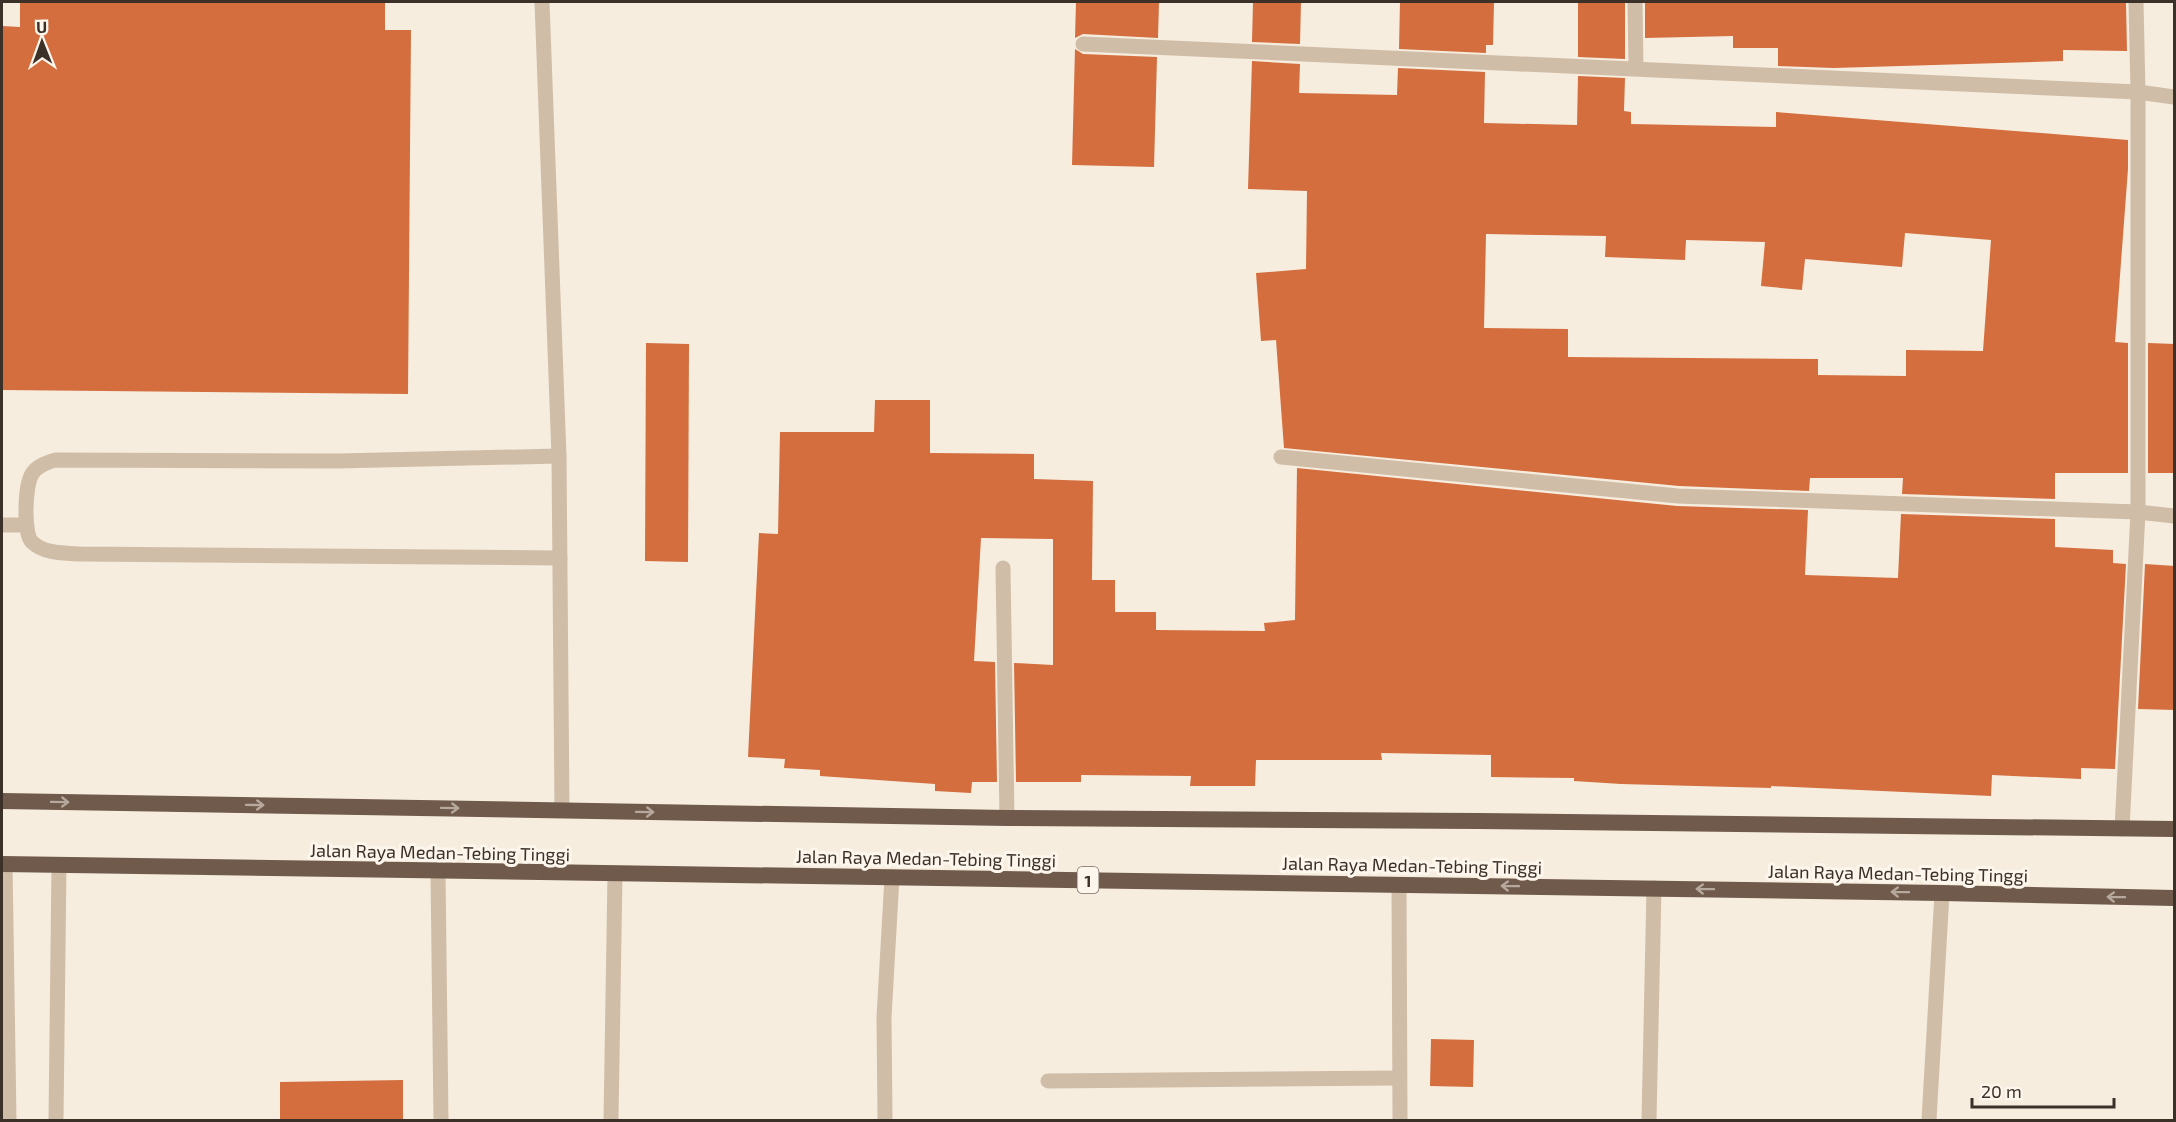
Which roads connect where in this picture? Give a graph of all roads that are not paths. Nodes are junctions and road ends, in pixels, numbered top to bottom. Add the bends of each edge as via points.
1 (542, 2) edge
2 (1635, 2) edge
3 (2136, 2) edge
4 (1083, 45) dead end
5 (1636, 68) junction
6 (2138, 92) junction
7 (2175, 97) edge
8 (559, 456) junction
9 (1281, 457) dead end
10 (2138, 512) junction
11 (2175, 516) edge
12 (2, 525) edge
13 (26, 525) junction
14 (560, 558) junction
15 (1003, 568) dead end
16 (2, 801) edge
17 (562, 810) junction
18 (1007, 818) junction
19 (2122, 829) junction
20 (2175, 829) edge
21 (3, 864) edge
22 (59, 866) junction
23 (438, 872) junction
24 (615, 873) junction
25 (892, 877) junction
26 (1399, 885) junction
27 (1654, 888) junction
28 (1942, 893) junction
29 (2175, 898) edge
30 (1399, 1078) junction
31 (1048, 1081) dead end
32 (9, 1120) edge
33 (56, 1120) edge
34 (441, 1120) edge
35 (610, 1120) edge
36 (885, 1120) edge
37 (1400, 1120) edge
38 (1649, 1120) edge
39 (1929, 1120) edge

1 - 8 street
2 - 5 street
3 - 6 street
4 - 5 street
5 - 6 street
6 - 7 street
6 - 10 street
8 - 13 street via 338,461 55,460 39,467 30,477
8 - 14 street
9 - 10 street via 1678,496
10 - 11 street
10 - 19 street
12 - 13 street
13 - 14 street via 28,537 42,549 81,554
14 - 17 street
15 - 18 street
16 -> 17 highway
17 -> 18 highway
18 - 19 highway
19 - 20 highway
21 - 22 highway, Jalan Raya Medan-Tebing Tinggi / 1
21 - 32 street
22 - 23 highway, Jalan Raya Medan-Tebing Tinggi / 1
22 - 33 street
23 - 24 highway, Jalan Raya Medan-Tebing Tinggi / 1
23 - 34 street
24 - 25 highway, Jalan Raya Medan-Tebing Tinggi / 1
24 - 35 street
25 - 26 highway, Jalan Raya Medan-Tebing Tinggi / 1
25 - 36 street via 884,1017
27 -> 26 highway, Jalan Raya Medan-Tebing Tinggi / 1
26 - 30 street
28 -> 27 highway, Jalan Raya Medan-Tebing Tinggi / 1
27 - 38 street
29 -> 28 highway, Jalan Raya Medan-Tebing Tinggi / 1
28 - 39 street
30 - 31 street
30 - 37 street

